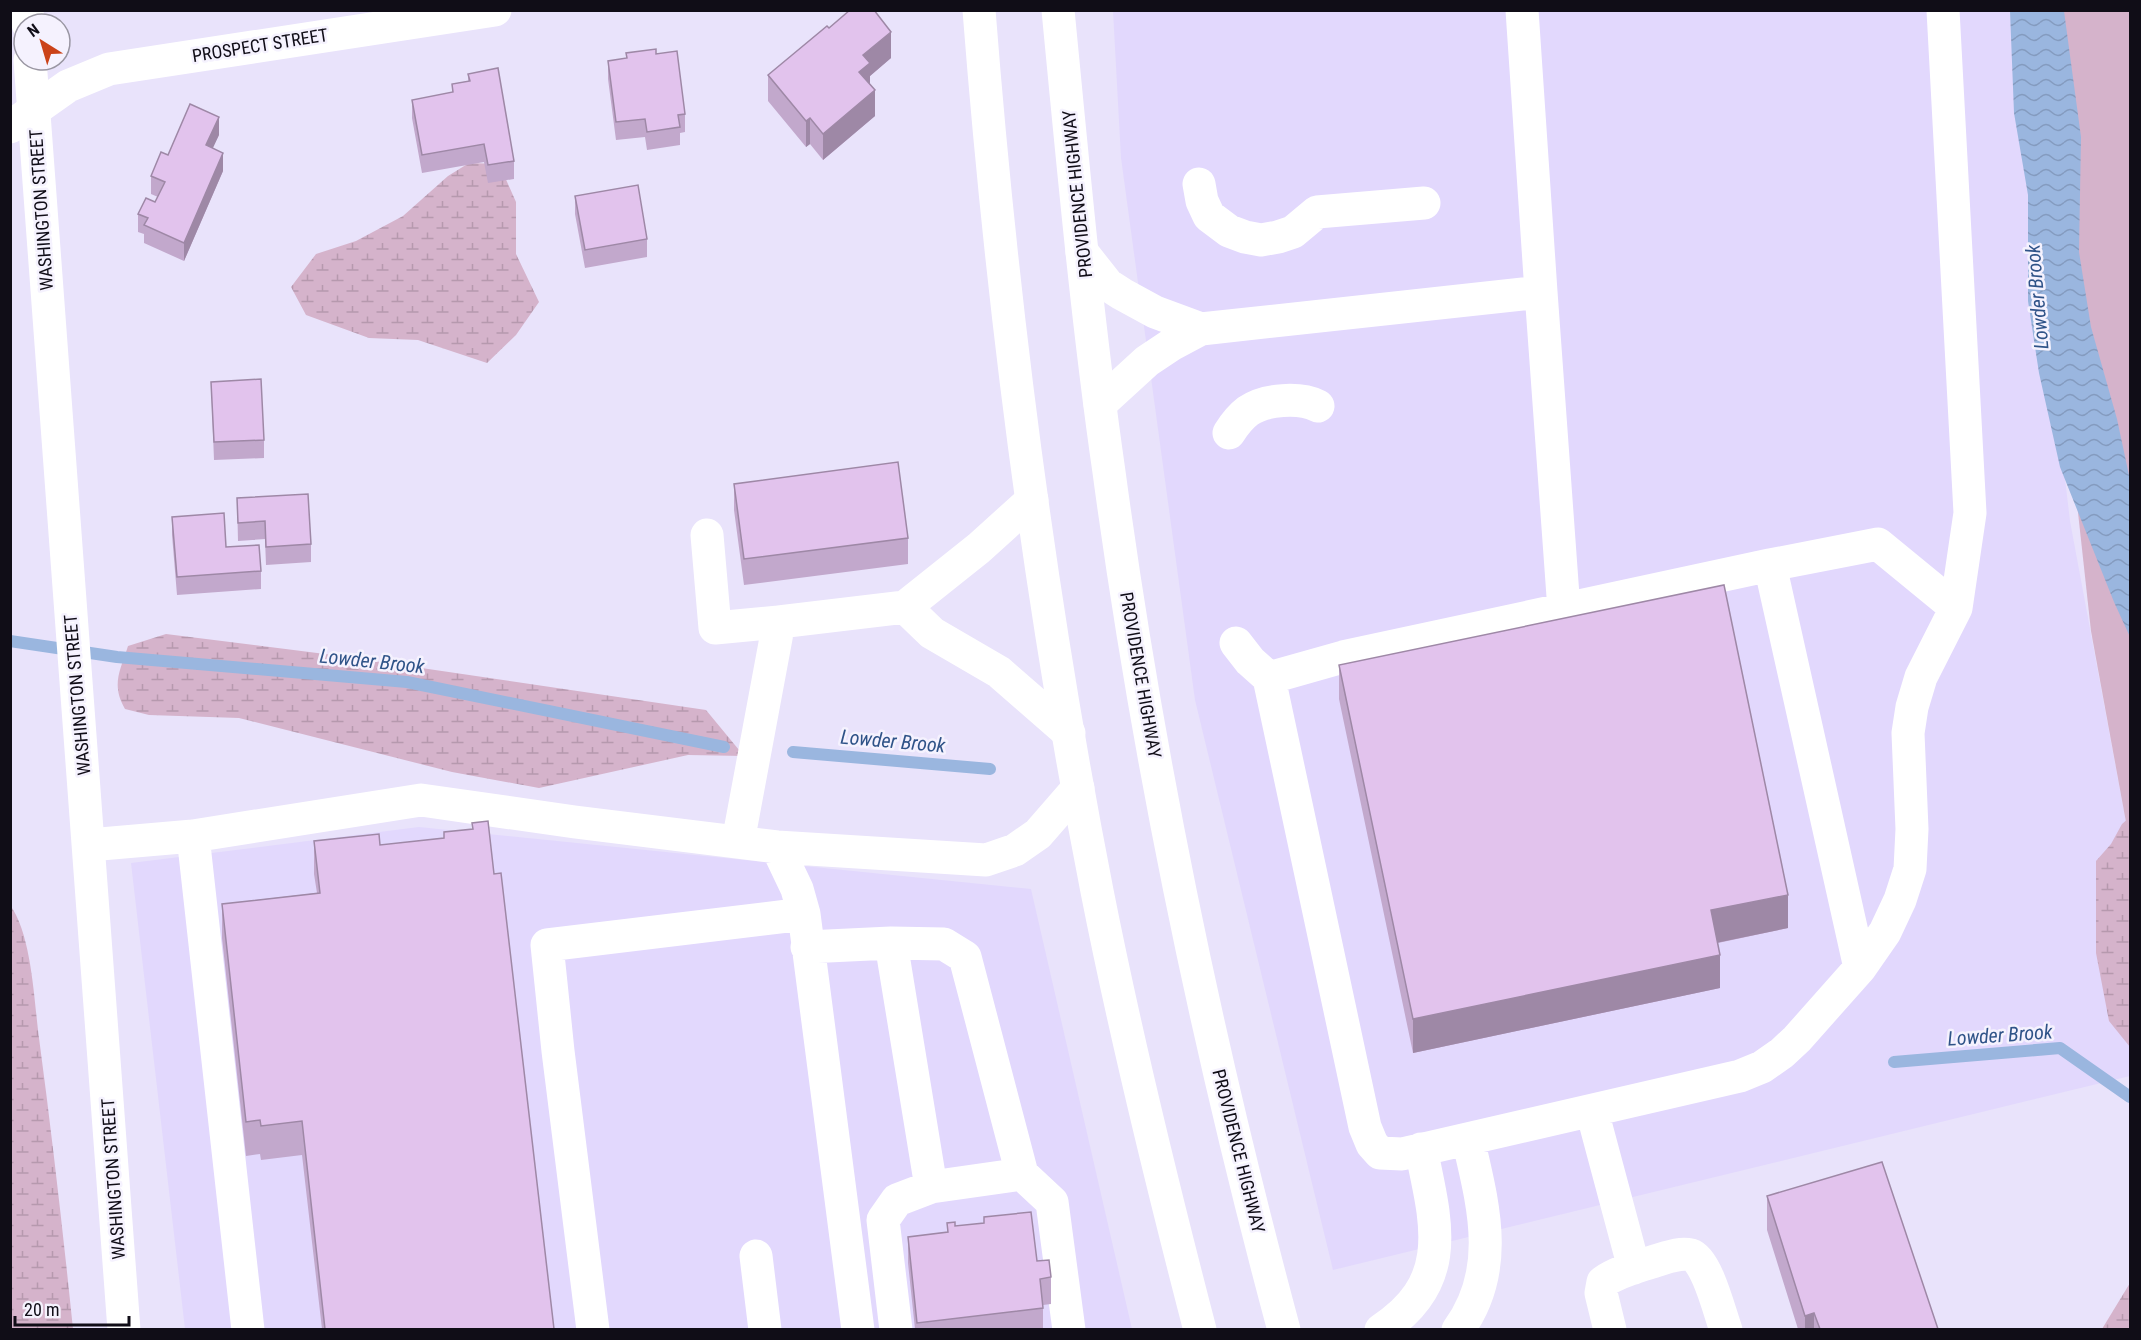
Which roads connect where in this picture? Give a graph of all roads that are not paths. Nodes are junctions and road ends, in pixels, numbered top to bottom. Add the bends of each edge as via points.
1 (495, 10) edge
2 (979, 10) edge
3 (1058, 10) edge
4 (1522, 10) edge
5 (1943, 10) edge
6 (28, 72) edge
7 (22, 118) edge
8 (1199, 184) dead end
9 (1424, 203) dead end
10 (1082, 252) junction
11 (1540, 292) junction
12 (1201, 329) junction
13 (1100, 404) junction
14 (1318, 406) dead end
15 (1229, 433) dead end
16 (1032, 500) junction
17 (707, 535) dead end
18 (1770, 566) junction
19 (905, 607) junction
20 (1956, 608) junction
21 (1564, 610) junction
22 (779, 622) junction
23 (1236, 643) dead end
24 (1269, 678) junction
25 (1069, 733) junction
26 (1078, 788) junction
27 (193, 836) junction
28 (738, 842) junction
29 (89, 845) junction
30 (777, 847) junction
31 (804, 914) junction
32 (891, 943) junction
33 (807, 947) junction
34 (1860, 968) junction
35 (1592, 1111) junction
36 (1468, 1139) junction
37 (1421, 1149) junction
38 (1022, 1174) junction
39 (931, 1187) junction
40 (756, 1257) dead end
41 (1634, 1268) junction
42 (124, 1329) edge
43 (248, 1329) edge
44 (593, 1329) edge
45 (765, 1329) edge
46 (858, 1329) edge
47 (896, 1329) edge
48 (1069, 1329) edge
49 (1200, 1329) edge
50 (1284, 1329) edge
51 (1381, 1329) edge
52 (1458, 1329) edge
53 (1610, 1329) edge
54 (1726, 1329) edge

1 - 7 main road, PROSPECT STREET via 109,69 68,86
2 - 16 main road via 1001,256
3 - 10 main road, PROVIDENCE HIGHWAY
4 - 11 main road
5 - 20 main road via 1970,513
6 - 7 main road, WASHINGTON STREET
7 - 29 main road, WASHINGTON STREET
8 - 9 main road via 1209,216 1229,231 1261,240 1293,232 1317,212
10 - 12 main road via 1108,285 1155,312
10 - 13 main road, PROVIDENCE HIGHWAY
11 - 12 main road
11 - 21 main road
12 - 13 main road via 1148,361
13 - 50 main road, PROVIDENCE HIGHWAY via 1133,630 1170,839 1232,1128
14 - 15 main road via 1300,401 1268,403 1248,411
16 - 19 main road
16 - 25 main road
17 - 22 main road via 715,627
18 - 20 main road via 1878,544
18 - 21 main road
18 - 34 main road
19 - 22 main road
19 - 25 main road via 932,633 999,672
20 - 34 main road via 1921,677 1912,707 1908,733 1912,791 1910,869 1885,932
21 - 24 main road via 1343,657
22 - 28 main road
23 - 24 main road
24 - 37 main road via 1365,1127 1371,1144 1380,1153 1402,1154
25 - 26 main road
26 - 30 main road via 1038,834 1015,850 986,860
26 - 49 main road via 1130,1044
27 - 28 main road via 421,800
27 - 29 main road
27 - 43 main road
28 - 30 main road
29 - 42 main road, WASHINGTON STREET
30 - 31 main road
31 - 33 main road
31 - 44 main road via 547,945
32 - 33 main road
32 - 38 main road via 944,944 965,957
32 - 39 main road
33 - 46 main road
34 - 35 main road via 1797,1039 1762,1067 1740,1076
35 - 36 main road
35 - 41 main road
36 - 37 main road
36 - 52 main road via 1486,1225 1484,1271
37 - 51 main road via 1435,1228 1432,1268 1424,1287 1406,1309
38 - 39 main road
38 - 48 main road via 1052,1202
39 - 47 main road via 897,1200 883,1220
40 - 45 main road
41 - 53 main road via 1603,1282 1602,1305
41 - 54 main road via 1673,1255 1693,1256 1707,1275

